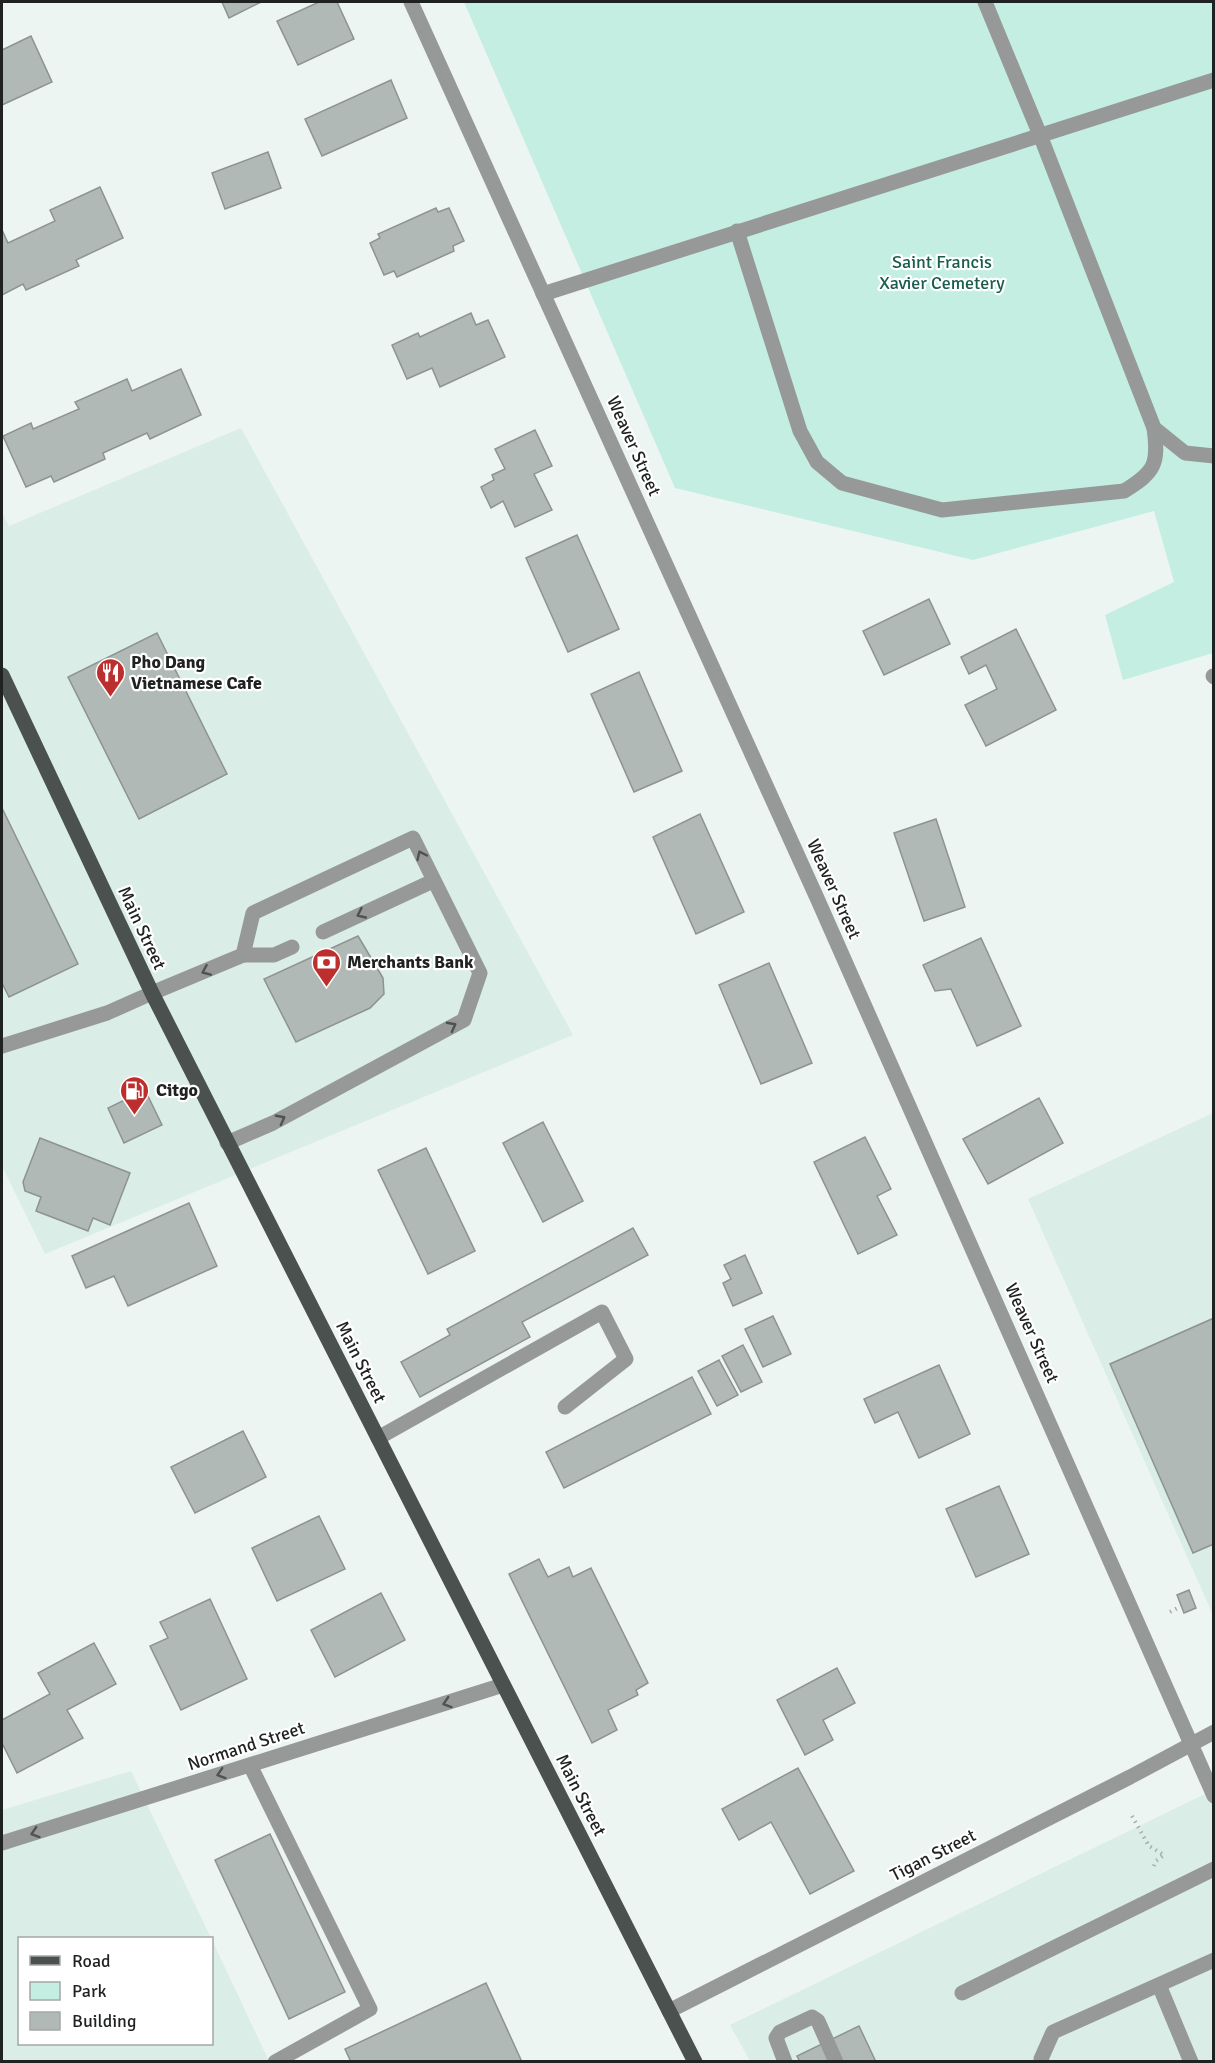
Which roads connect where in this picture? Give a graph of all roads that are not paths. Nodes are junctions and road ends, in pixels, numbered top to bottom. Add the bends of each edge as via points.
1 (411, 2) edge
2 (985, 2) edge
3 (1214, 80) edge
4 (1040, 135) junction
5 (737, 231) junction
6 (543, 294) junction
7 (1154, 428) junction
8 (1214, 456) edge
9 (2, 675) edge
10 (433, 881) junction
11 (323, 932) dead end
12 (292, 947) dead end
13 (243, 955) junction
14 (152, 993) junction
15 (2, 1046) edge
16 (227, 1143) junction
17 (565, 1407) dead end
18 (378, 1438) junction
19 (502, 1685) junction
20 (1214, 1732) edge
21 (1191, 1746) junction
22 (250, 1765) junction
23 (1214, 1796) edge
24 (2, 1844) edge
25 (1214, 1869) edge
26 (1214, 1960) edge
27 (1159, 1986) junction
28 (962, 1993) dead end
29 (669, 2011) junction
30 (275, 2061) edge
31 (692, 2061) edge
32 (785, 2061) edge
33 (836, 2061) edge
34 (1042, 2061) edge
35 (1191, 2061) edge

1 - 6 street, Weaver Street
2 - 4 street
3 - 4 street
4 - 5 street
4 - 7 street
5 - 6 street
5 - 7 street via 800,430 817,462 842,483 942,510 1124,491 1147,476 1157,452
6 - 21 street, Weaver Street via 832,931
7 - 8 street via 1185,453
9 - 14 main road, Main Street
10 -> 11 street
10 -> 13 street via 413,838 253,913
16 -> 10 street via 273,1123 464,1020 480,973
12 - 13 street via 274,955
13 -> 14 street
14 - 15 street via 107,1013
14 - 16 main road, Main Street
16 - 18 main road, Main Street
17 - 18 street via 626,1359 602,1312
18 - 19 main road, Main Street
19 -> 22 street, Normand Street
19 - 29 main road, Main Street
20 - 21 street, Tigan Street
21 - 23 street, Weaver Street
21 - 29 street, Tigan Street
22 -> 24 street, Normand Street
22 - 30 street via 370,2009
25 - 28 street
26 - 27 street
27 - 34 street via 1053,2032
27 - 35 street
29 - 31 main road, Main Street
32 - 33 street via 776,2038 780,2032 812,2017 818,2021

